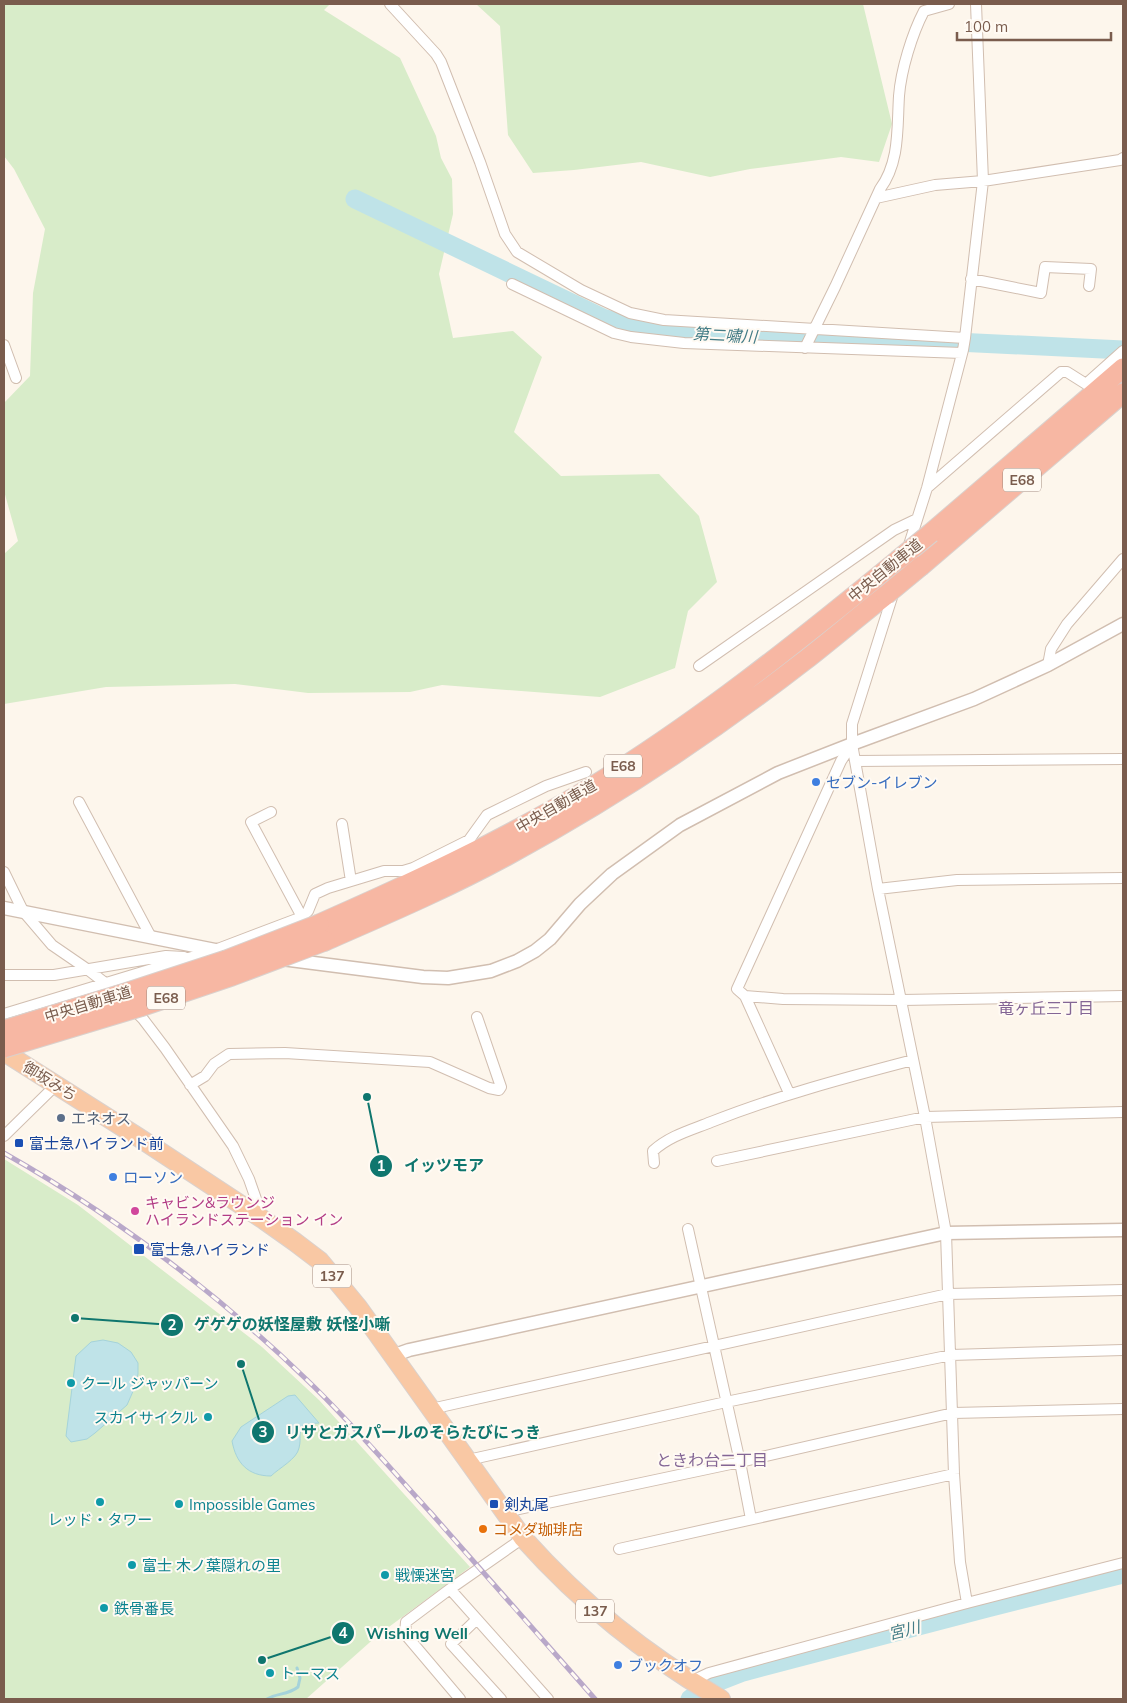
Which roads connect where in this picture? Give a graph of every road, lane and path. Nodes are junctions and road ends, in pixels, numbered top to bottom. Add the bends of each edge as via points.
1 (390, 4) edge
2 (949, 4) edge
3 (976, 4) edge
4 (1122, 160) edge
5 (983, 181) junction
6 (876, 198) junction
7 (971, 279) junction
8 (512, 284) dead end
9 (1090, 286) dead end
10 (814, 330) junction
11 (965, 338) junction
12 (4, 345) edge
13 (806, 346) junction
14 (1123, 351) edge
15 (962, 352) junction
16 (1120, 371) edge
17 (16, 378) dead end
18 (1123, 393) edge
19 (927, 488) junction
20 (917, 519) junction
21 (1123, 559) edge
22 (1123, 624) edge
23 (1048, 665) junction
24 (699, 666) dead end
25 (852, 744) junction
26 (1123, 759) edge
27 (855, 761) junction
28 (586, 772) dead end
29 (79, 802) dead end
30 (270, 812) dead end
31 (342, 824) dead end
32 (4, 872) edge
33 (1123, 878) edge
34 (350, 881) junction
35 (878, 889) junction
36 (4, 908) edge
37 (22, 911) junction
38 (315, 927) junction
39 (151, 937) junction
40 (215, 950) junction
41 (192, 957) junction
42 (88, 969) junction
43 (4, 975) edge
44 (106, 983) junction
45 (745, 996) junction
46 (1123, 996) edge
47 (902, 1000) junction
48 (4, 1014) edge
49 (477, 1017) dead end
50 (4, 1030) edge
51 (4, 1048) edge
52 (4, 1052) edge
53 (913, 1060) junction
54 (57, 1084) junction
55 (190, 1085) junction
56 (789, 1093) junction
57 (1123, 1112) edge
58 (925, 1117) junction
59 (4, 1136) edge
60 (717, 1161) dead end
61 (654, 1163) dead end
62 (264, 1220) junction
63 (688, 1229) dead end
64 (1123, 1230) edge
65 (946, 1232) junction
66 (700, 1287) junction
67 (1123, 1290) edge
68 (948, 1294) junction
69 (714, 1346) junction
70 (1123, 1350) edge
71 (951, 1355) junction
72 (392, 1356) junction
73 (726, 1402) junction
74 (431, 1409) junction
75 (1123, 1410) edge
76 (953, 1413) junction
77 (468, 1460) junction
78 (740, 1462) junction
79 (954, 1474) junction
80 (505, 1512) junction
81 (751, 1519) junction
82 (523, 1538) junction
83 (618, 1549) dead end
84 (1123, 1563) edge
85 (450, 1589) junction
86 (967, 1603) junction
87 (476, 1620) junction
88 (696, 1684) junction
89 (718, 1698) edge
90 (460, 1699) edge
91 (501, 1699) edge
92 (548, 1699) edge

1 - 10 street via 441,62 505,234 517,252 567,283 630,313 664,320
2 - 6 street via 924,11 914,29 901,82 892,168
3 - 5 street
4 - 5 street
5 - 6 street via 935,185
5 - 7 street
6 - 10 street
7 - 9 street via 1042,294 1045,267 1091,269
7 - 11 street
8 - 13 street via 622,336 684,343
10 - 11 street
10 - 13 street
11 - 15 street
12 - 17 street
13 - 15 street
14 - 19 street via 1086,384 1067,372 1061,372
15 - 19 street
16 - 38 highway, 中央自動車道 / E68, bridge via 809,633 704,711 586,790 506,835
18 - 38 highway, 中央自動車道 / E68, bridge via 804,662 638,780 455,882
19 - 20 street
20 - 24 street via 894,530
20 - 25 street via 852,724
21 - 23 street via 1067,624 1051,649
22 - 23 street
23 - 25 street via 974,699
25 - 27 street
25 - 40 street via 778,773 680,825 612,874 535,951 517,962 491,971 448,978 423,977
25 - 45 street via 841,761 737,989
26 - 27 street
27 - 35 street
28 - 34 street via 546,786 487,815 469,840 414,868 384,870
29 - 39 street
30 - 38 street via 251,822
31 - 34 street
32 - 37 street
33 - 35 street via 957,880
34 - 38 street via 315,894 308,911
35 - 47 street
36 - 37 street
37 - 39 street
37 - 42 street via 52,945
38 - 40 street
38 - 50 highway, 中央自動車道 / E68, bridge via 217,963
38 - 51 highway, 中央自動車道 / E68, bridge via 223,979
39 - 40 street
40 - 41 street
41 - 42 street via 166,956
41 - 44 street
42 - 43 street via 54,975
42 - 44 street
44 - 48 street
44 - 55 street via 143,1019
45 - 47 street
45 - 56 street
46 - 47 street
47 - 53 street
49 - 55 street via 502,1087 499,1090 430,1062 285,1053 228,1054 205,1076
52 - 54 highway, 御坂みち / 137
53 - 56 street
53 - 58 street
54 - 59 street
54 - 62 highway, 御坂みち / 137
55 - 62 street via 233,1146
56 - 61 street via 668,1140 653,1151
57 - 58 street
58 - 60 street
58 - 65 street
62 - 72 highway, 御坂みち / 137 via 320,1261
63 - 66 street
64 - 65 street
65 - 66 street
65 - 68 street
66 - 69 street
66 - 72 street
67 - 68 street
68 - 69 street
68 - 71 street
69 - 73 street
69 - 74 street
70 - 71 street
71 - 73 street
71 - 76 street
72 - 74 highway, 御坂みち / 137
73 - 77 street
73 - 78 street
74 - 77 highway, 御坂みち / 137
75 - 76 street
76 - 78 street
76 - 79 street
77 - 80 highway, 御坂みち / 137
78 - 80 street
78 - 81 street
79 - 81 street
79 - 86 street via 960,1562
80 - 82 highway, 御坂みち / 137
81 - 83 street
82 - 85 street
82 - 88 highway, 御坂みち / 137 via 588,1605 626,1637
84 - 86 street
85 - 87 street
85 - 90 street via 406,1622 405,1634
86 - 88 street via 708,1673
87 - 91 street via 451,1644
87 - 92 street
88 - 89 highway, 御坂みち / 137

